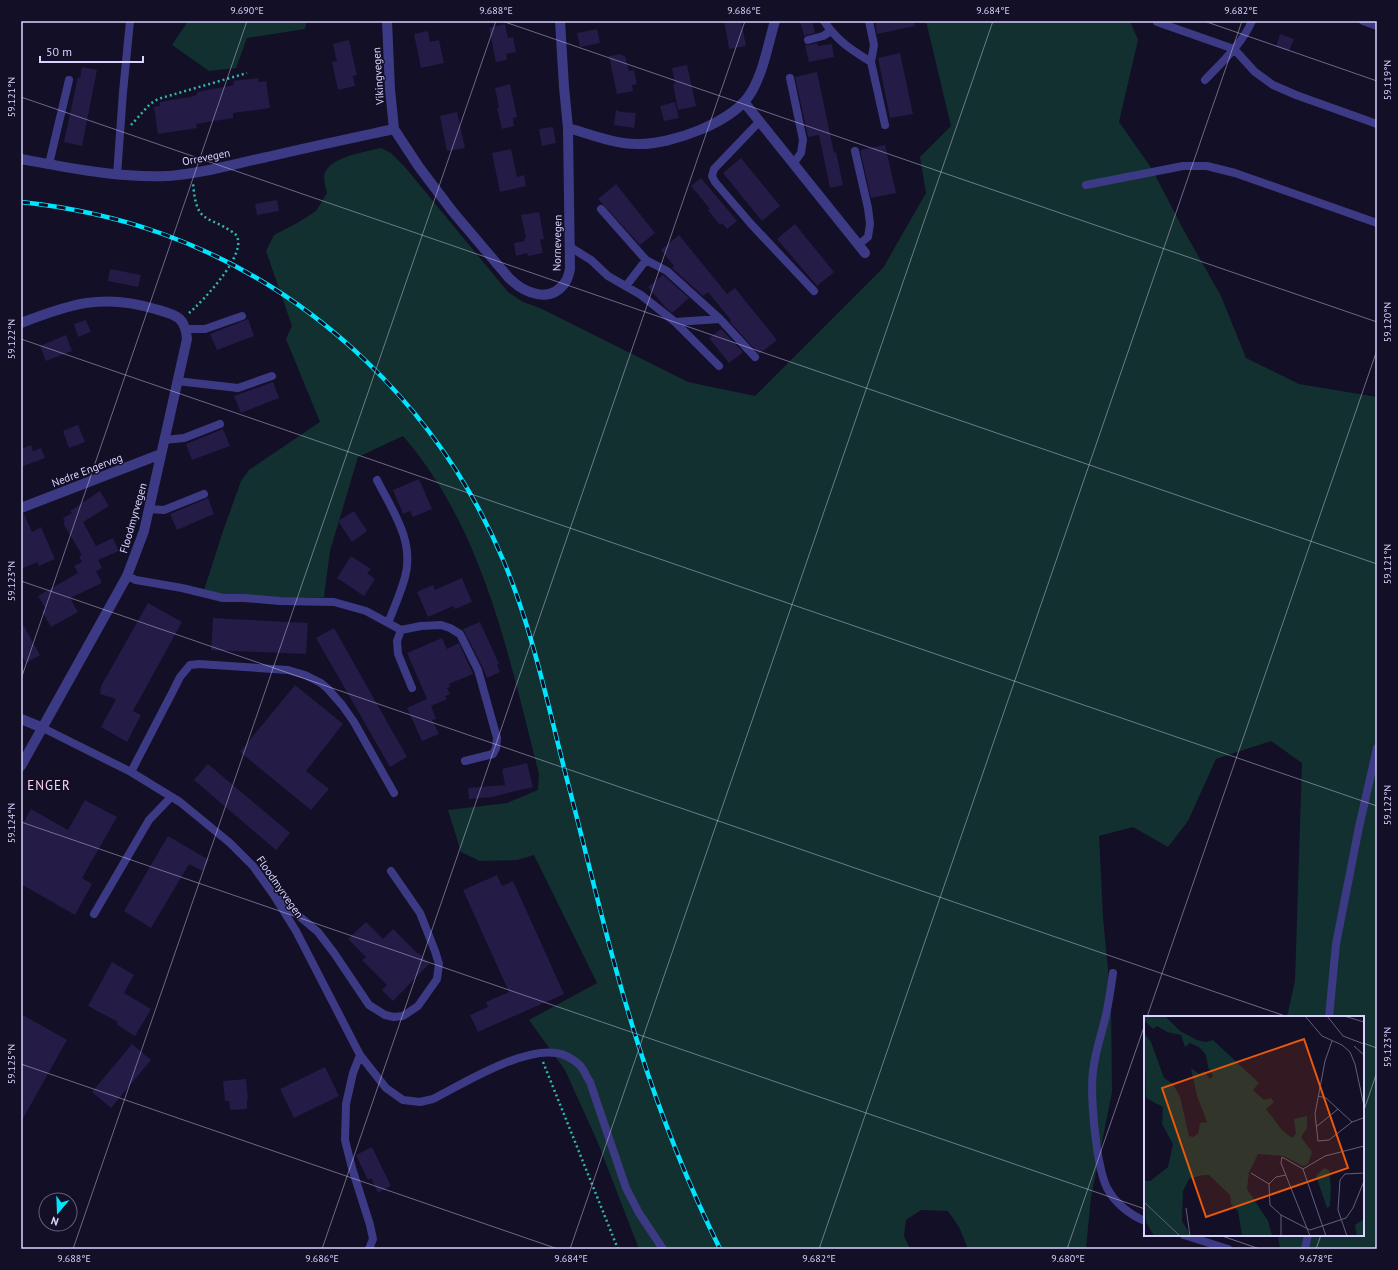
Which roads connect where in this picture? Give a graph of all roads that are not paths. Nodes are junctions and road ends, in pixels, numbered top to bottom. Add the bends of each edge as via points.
1 (130, 21) edge
2 (387, 21) edge
3 (560, 21) edge
4 (775, 21) edge
5 (824, 21) edge
6 (869, 21) edge
7 (1252, 21) edge
8 (1363, 21) edge
9 (1157, 22) dead end
10 (1377, 26) edge
11 (831, 31) junction
12 (808, 40) dead end
13 (1234, 49) junction
14 (871, 62) junction
15 (790, 78) dead end
16 (69, 80) dead end
17 (1205, 80) dead end
18 (744, 102) junction
19 (759, 122) junction
20 (1377, 124) edge
21 (885, 125) dead end
22 (568, 128) junction
23 (394, 129) junction
24 (855, 151) dead end
25 (21, 159) edge
26 (49, 164) junction
27 (793, 164) junction
28 (116, 174) junction
29 (1086, 185) dead end
30 (600, 209) dead end
31 (1377, 223) edge
32 (570, 247) junction
33 (862, 249) joint
34 (646, 260) junction
35 (626, 286) junction
36 (814, 291) dead end
37 (242, 316) dead end
38 (720, 319) junction
39 (675, 322) junction
40 (21, 323) edge
41 (184, 325) junction
42 (754, 357) dead end
43 (719, 366) dead end
44 (272, 376) dead end
45 (177, 381) junction
46 (220, 424) dead end
47 (164, 440) junction
48 (161, 454) junction
49 (377, 480) dead end
50 (204, 494) dead end
51 (21, 508) edge
52 (150, 508) junction
53 (127, 576) junction
54 (388, 623) junction
55 (401, 630) junction
56 (412, 688) dead end
57 (21, 719) edge
58 (42, 728) junction
59 (1377, 748) edge
60 (464, 761) dead end
61 (21, 766) edge
62 (130, 772) junction
63 (394, 793) dead end
64 (171, 797) junction
65 (391, 871) dead end
66 (273, 894) junction
67 (94, 914) dead end
68 (1113, 973) dead end
69 (1329, 1016) edge
70 (360, 1056) junction
71 (1144, 1221) edge
72 (1187, 1236) edge
73 (1308, 1236) edge
74 (370, 1249) edge
75 (663, 1249) edge
76 (1228, 1249) edge
77 (1306, 1249) edge

1 - 28 lane
2 - 23 street, Vikingvegen
3 - 22 street, Nornevegen
4 - 18 street via 756,82
5 - 11 lane
6 - 14 lane via 874,45
7 - 13 lane
8 - 10 lane
9 - 13 lane
11 - 12 lane
11 - 14 lane via 844,44
13 - 17 lane
13 - 20 lane via 1255,72 1274,85
14 - 21 lane
15 - 27 lane via 803,140 801,153
16 - 26 lane
18 - 19 street
18 - 22 street via 717,121 693,133 659,143 622,142
19 - 27 street
19 - 36 lane via 714,169 712,176
22 - 32 street, Nornevegen
23 - 28 street, Orrevegen via 206,171 162,176
23 - 32 street, Nornevegen via 453,212 517,286 536,294 547,295 554,292 567,281
24 - 33 lane via 870,224 868,237
25 - 26 street, Orrevegen
26 - 28 street, Orrevegen
27 - 33 street
29 - 31 lane via 1183,166 1207,166 1235,173
30 - 34 lane
32 - 35 lane via 591,260 608,276
34 - 35 lane
34 - 38 lane via 667,271
35 - 39 lane
37 - 41 lane via 205,329
38 - 39 lane
38 - 42 lane
39 - 43 lane
40 - 41 street via 83,303 121,301 173,313
41 - 45 street, Floodmyrvegen via 187,339
44 - 45 lane via 238,388
45 - 47 street, Floodmyrvegen
46 - 47 lane via 184,438
47 - 48 street, Floodmyrvegen
48 - 51 street, Nedre Engerveg
48 - 52 street, Floodmyrvegen
49 - 54 lane via 405,536 408,554 406,576
50 - 52 lane via 164,510
52 - 53 street, Floodmyrvegen
53 - 54 lane via 223,598 334,602 366,611
53 - 58 street, Floodmyrvegen
54 - 55 lane
55 - 56 lane via 397,642 398,654
55 - 60 lane via 441,625 450,628 460,634 478,670 497,738 496,748 493,754
57 - 58 street
58 - 61 street, Floodmyrvegen
58 - 62 lane, Floodmyrvegen
59 - 69 lane via 1336,944
62 - 63 lane via 176,684 190,665 288,670 321,683 342,705
62 - 64 lane, Floodmyrvegen
64 - 66 lane, Floodmyrvegen via 230,843
64 - 67 lane via 149,820
65 - 66 lane via 420,913 439,964 437,979 426,996 418,1006 403,1016 385,1015 369,1005 318,932
66 - 70 lane, Floodmyrvegen via 296,931
68 - 71 lane via 1092,1082 1098,1158 1107,1188 1114,1198 1134,1216
70 - 74 lane via 346,1104 345,1140 370,1225 373,1239
70 - 75 lane, Floodmyrvegen via 386,1088 403,1100 420,1102 433,1099 507,1062 539,1052 557,1053 572,1060 582,1068 590,1082 626,1188
72 - 76 lane
73 - 77 lane

